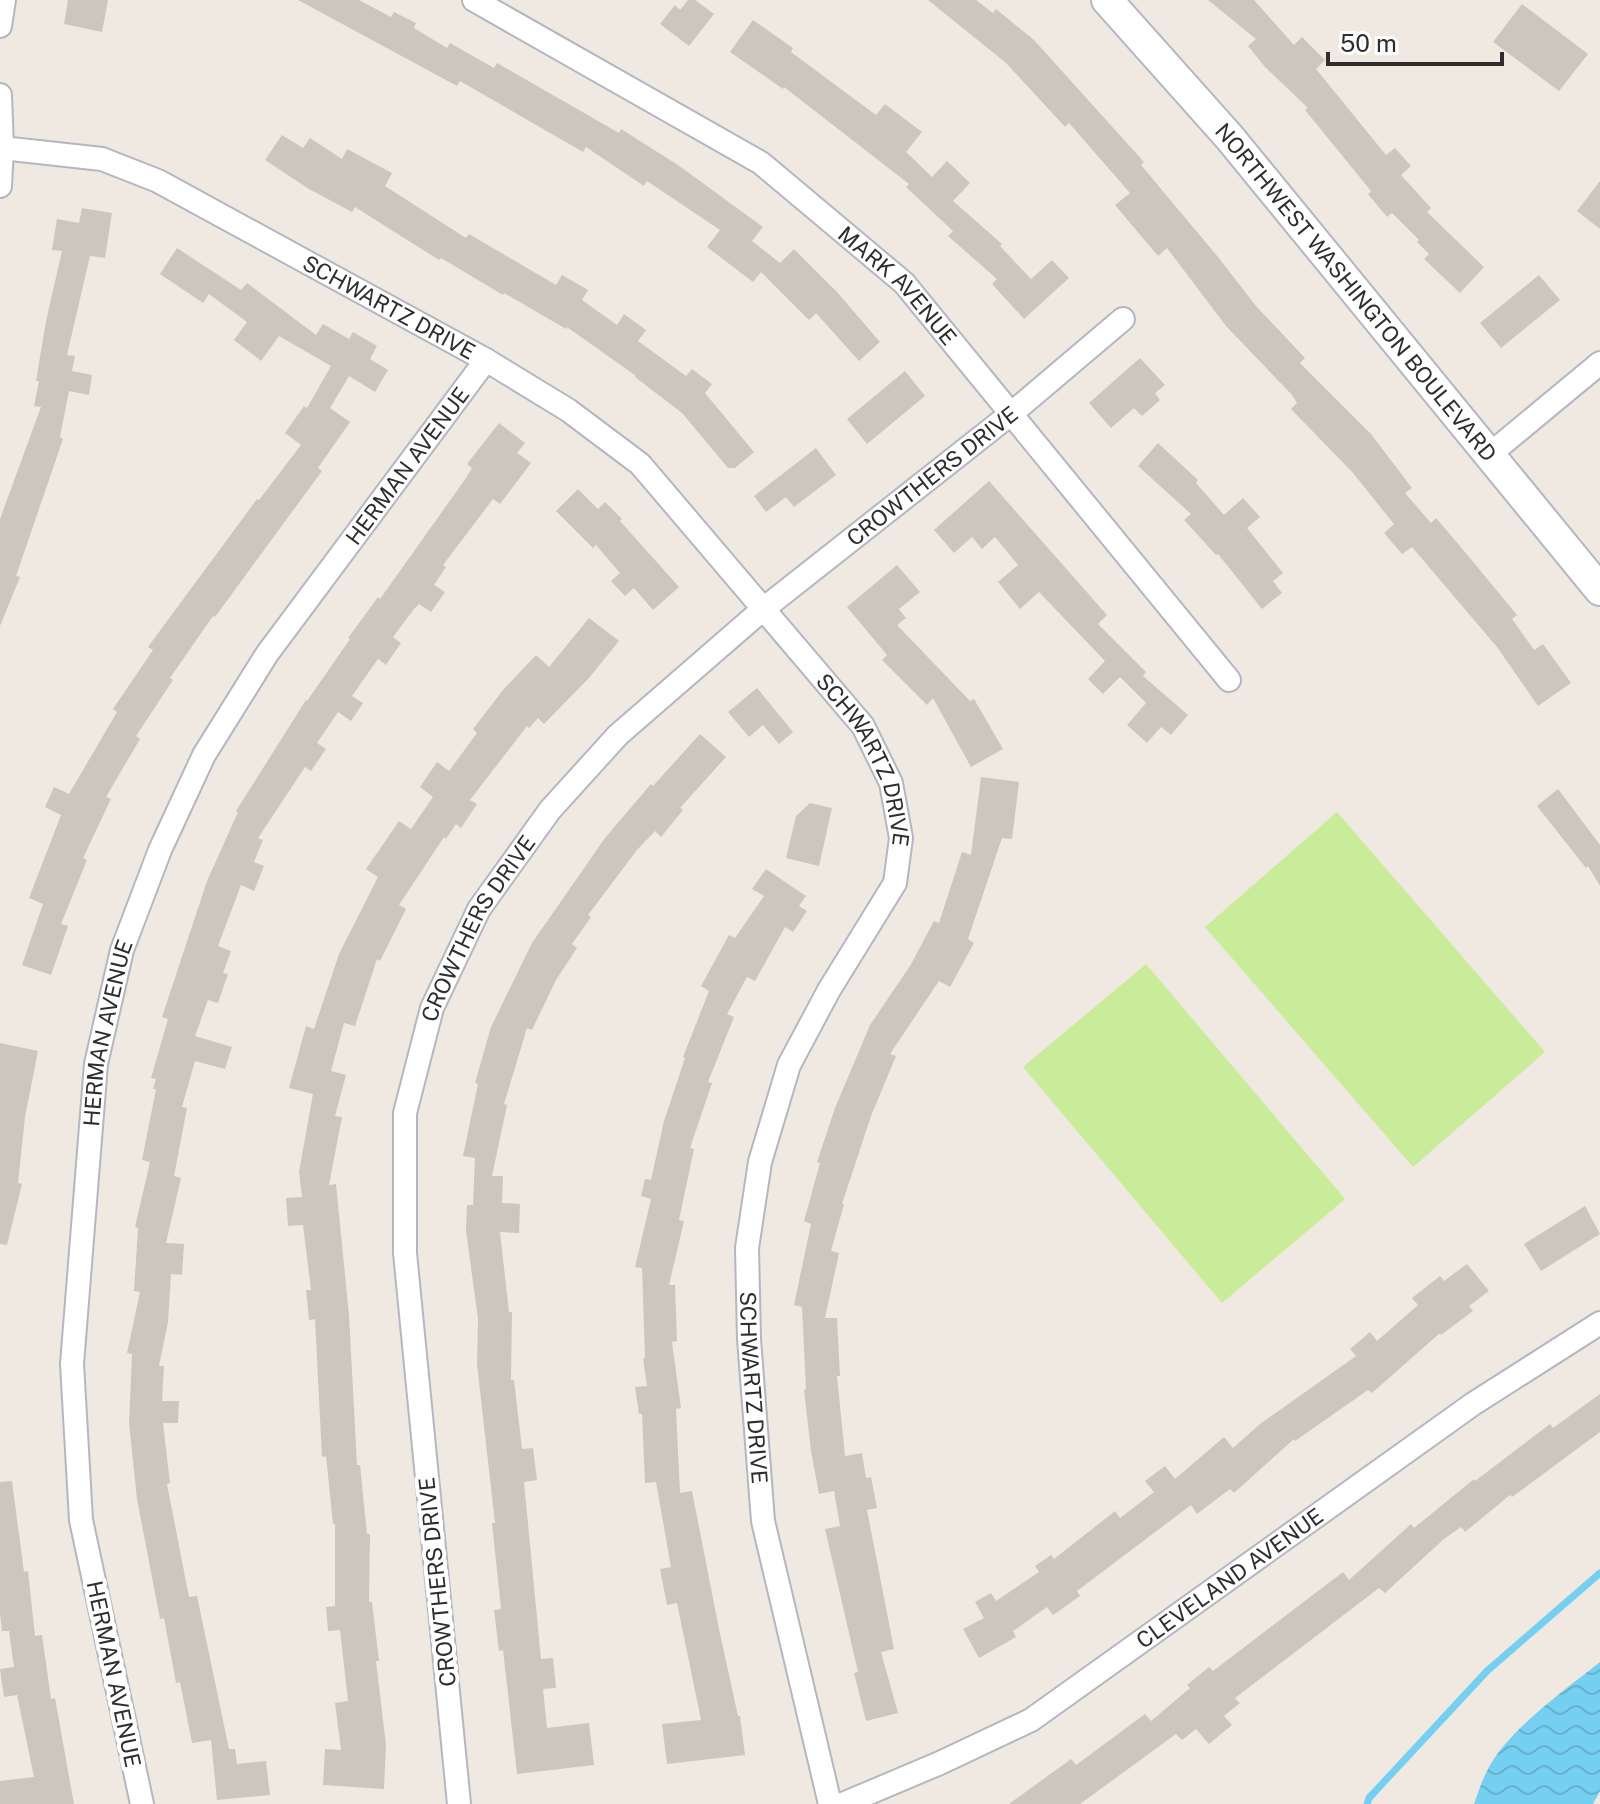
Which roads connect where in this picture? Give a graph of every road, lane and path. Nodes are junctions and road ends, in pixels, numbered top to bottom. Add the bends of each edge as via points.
1 (4, 0) edge
2 (474, 0) edge
3 (1107, 0) edge
4 (0, 26) edge
5 (0, 95) edge
6 (2, 148) junction
7 (0, 186) edge
8 (1123, 319) dead end
9 (486, 360) junction
10 (1600, 363) edge
11 (1012, 413) junction
12 (1489, 455) junction
13 (1600, 590) edge
14 (762, 610) junction
15 (1229, 680) dead end
16 (1600, 1323) edge
17 (142, 1804) edge
18 (459, 1804) edge
19 (830, 1804) edge
20 (843, 1804) edge

1 - 4 street
2 - 11 street, MARK AVENUE via 761,163 904,283
3 - 12 main road, NORTHWEST WASHINGTON BOULEVARD via 1230,138
5 - 6 street
6 - 7 street
6 - 9 street, SCHWARTZ DRIVE via 102,159 158,181
8 - 11 street, CROWTHERS DRIVE
9 - 14 street, SCHWARTZ DRIVE via 568,410 640,464
9 - 17 street, HERMAN AVENUE via 267,654 212,742 160,850 122,950 96,1064 72,1364 81,1520
10 - 12 street
11 - 14 street, CROWTHERS DRIVE
11 - 15 street, MARK AVENUE
12 - 13 main road, NORTHWEST WASHINGTON BOULEVARD
14 - 18 street, CROWTHERS DRIVE via 618,735 550,810 479,909 432,1008 405,1113 405,1253
14 - 19 street, SCHWARTZ DRIVE via 863,726 891,783 901,838 895,883 789,1065 760,1162 747,1248 763,1521
16 - 20 street, CLEVELAND AVENUE via 1473,1404 1031,1720

